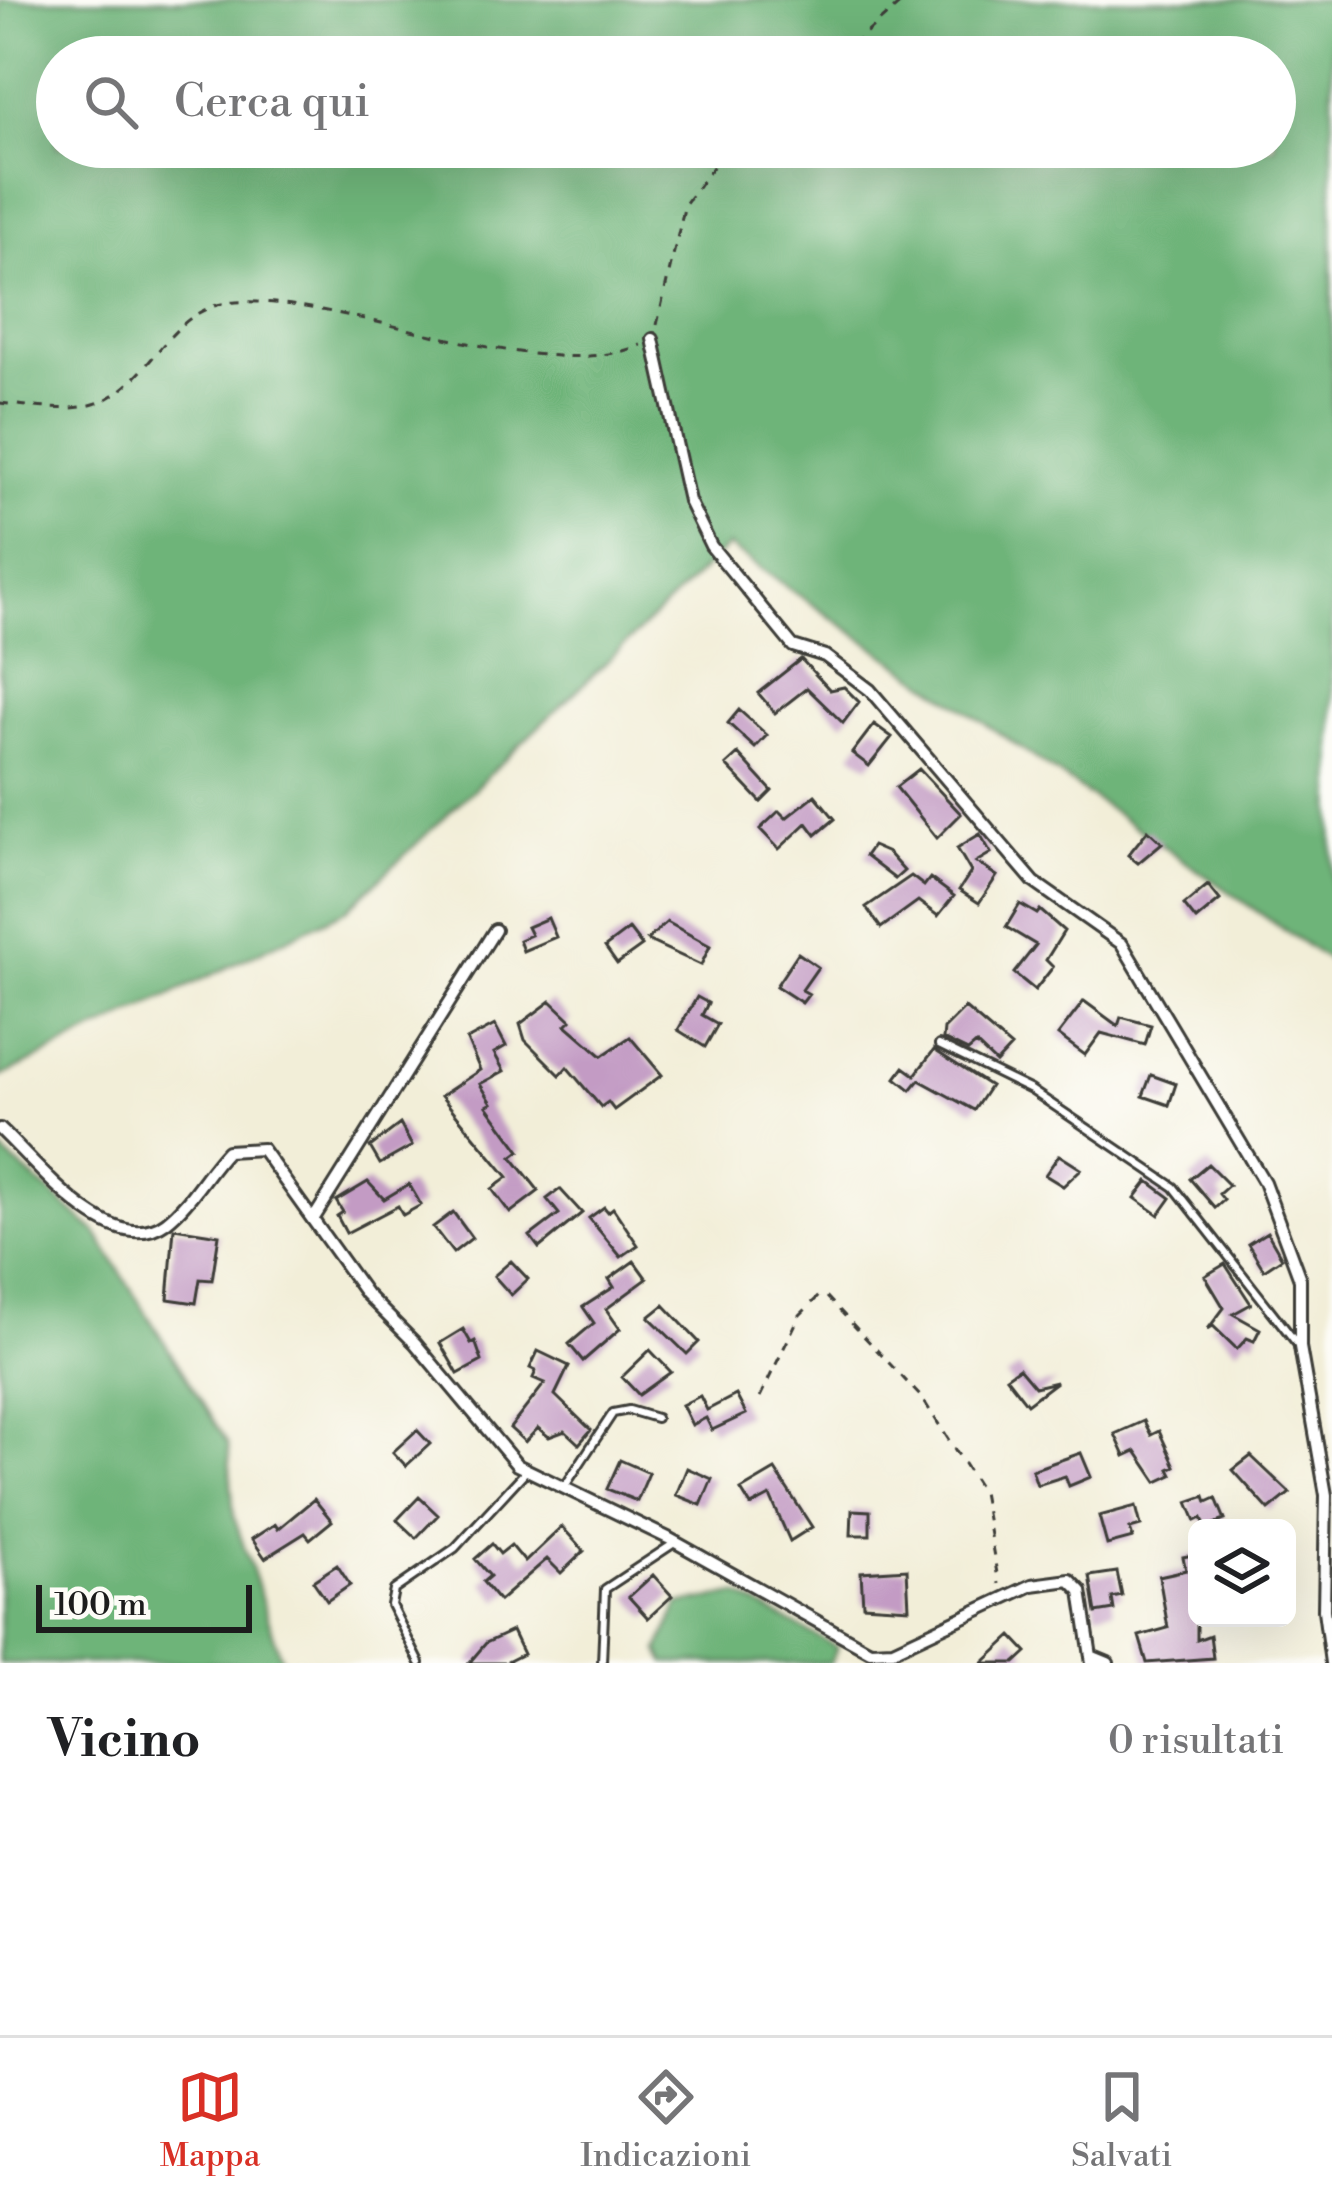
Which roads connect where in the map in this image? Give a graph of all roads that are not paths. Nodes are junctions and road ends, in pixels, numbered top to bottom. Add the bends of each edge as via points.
1 (653, 339) road end
2 (495, 930) dead end
3 (939, 1045) dead end
4 (0, 1129) edge
5 (314, 1218) junction
6 (1300, 1347) junction
7 (656, 1418) dead end
8 (526, 1472) junction
9 (563, 1489) junction
10 (676, 1542) junction
11 (1091, 1660) edge
12 (420, 1663) edge
13 (602, 1663) edge
14 (1108, 1663) edge
15 (1331, 1663) edge

1 - 6 street via 695,520 762,613 794,646 862,682 1023,870 1111,933 1137,964 1271,1198 1299,1271
2 - 5 street
3 - 6 lane via 1042,1097 1174,1187
4 - 5 street via 91,1215 119,1231 168,1221 223,1154 241,1147 270,1154
5 - 8 street via 366,1294
6 - 15 street via 1325,1484
7 - 9 lane via 613,1413
8 - 9 street
8 - 12 lane via 455,1548 392,1595
9 - 10 street
10 - 11 street via 870,1651 893,1650 1050,1580 1074,1582
10 - 13 lane via 604,1589
11 - 14 street

